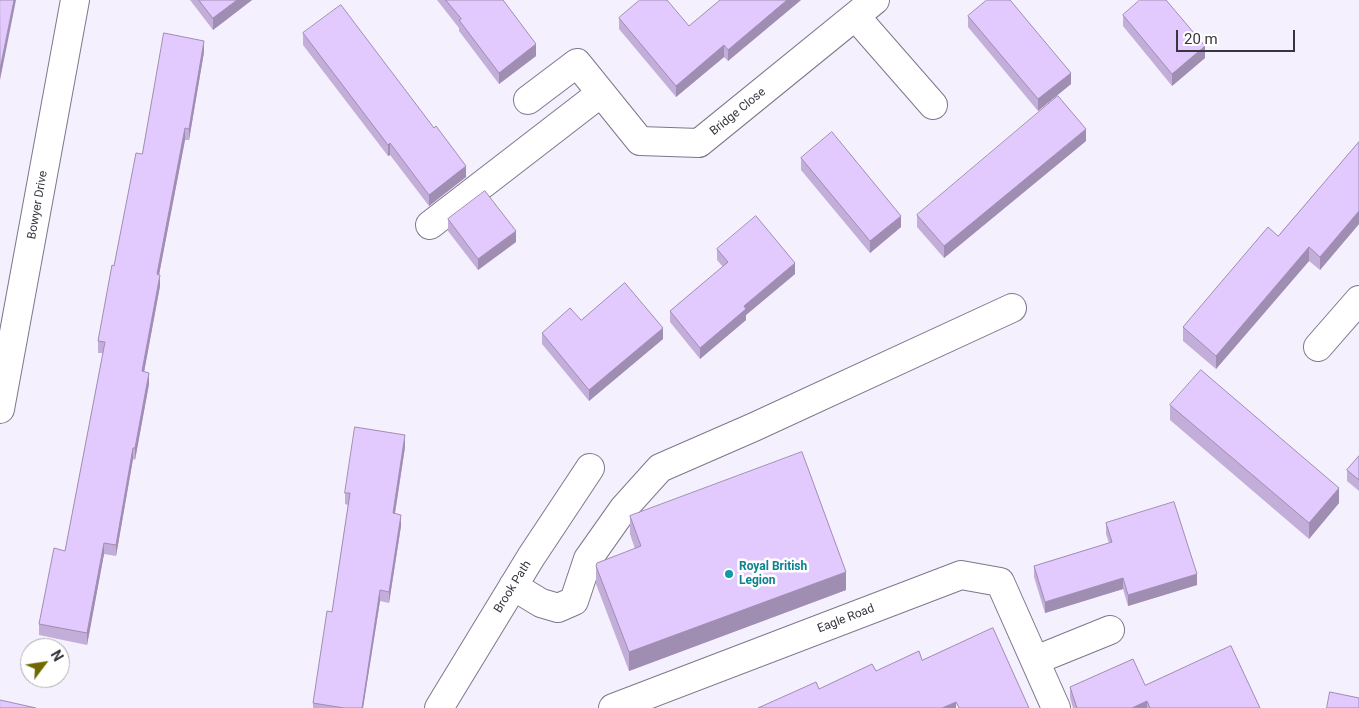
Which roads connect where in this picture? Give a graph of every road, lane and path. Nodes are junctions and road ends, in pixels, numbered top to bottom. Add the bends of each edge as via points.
1 (75, 0) edge
2 (865, 8) edge
3 (601, 93) junction
4 (528, 100) dead end
5 (933, 105) dead end
6 (430, 225) dead end
7 (1359, 300) edge
8 (1012, 308) dead end
9 (1318, 347) dead end
10 (0, 409) edge
11 (590, 468) dead end
12 (513, 586) junction
13 (1110, 630) dead end
14 (1036, 660) junction
15 (439, 708) edge
16 (613, 708) edge
17 (1056, 708) edge

1 - 10 street, Bowyer Drive
2 - 3 street, Bridge Close via 699,143 640,141
2 - 5 street, Bridge Close
3 - 4 street, Bridge Close via 577,63
3 - 6 street
7 - 9 street
8 - 12 street via 660,468 624,508 588,559 574,601 558,608 541,603
11 - 12 street, Brook Path
12 - 15 street, Brook Path
13 - 14 street
14 - 16 street, Eagle Road via 1000,582 961,575
14 - 17 street, Eagle Road

